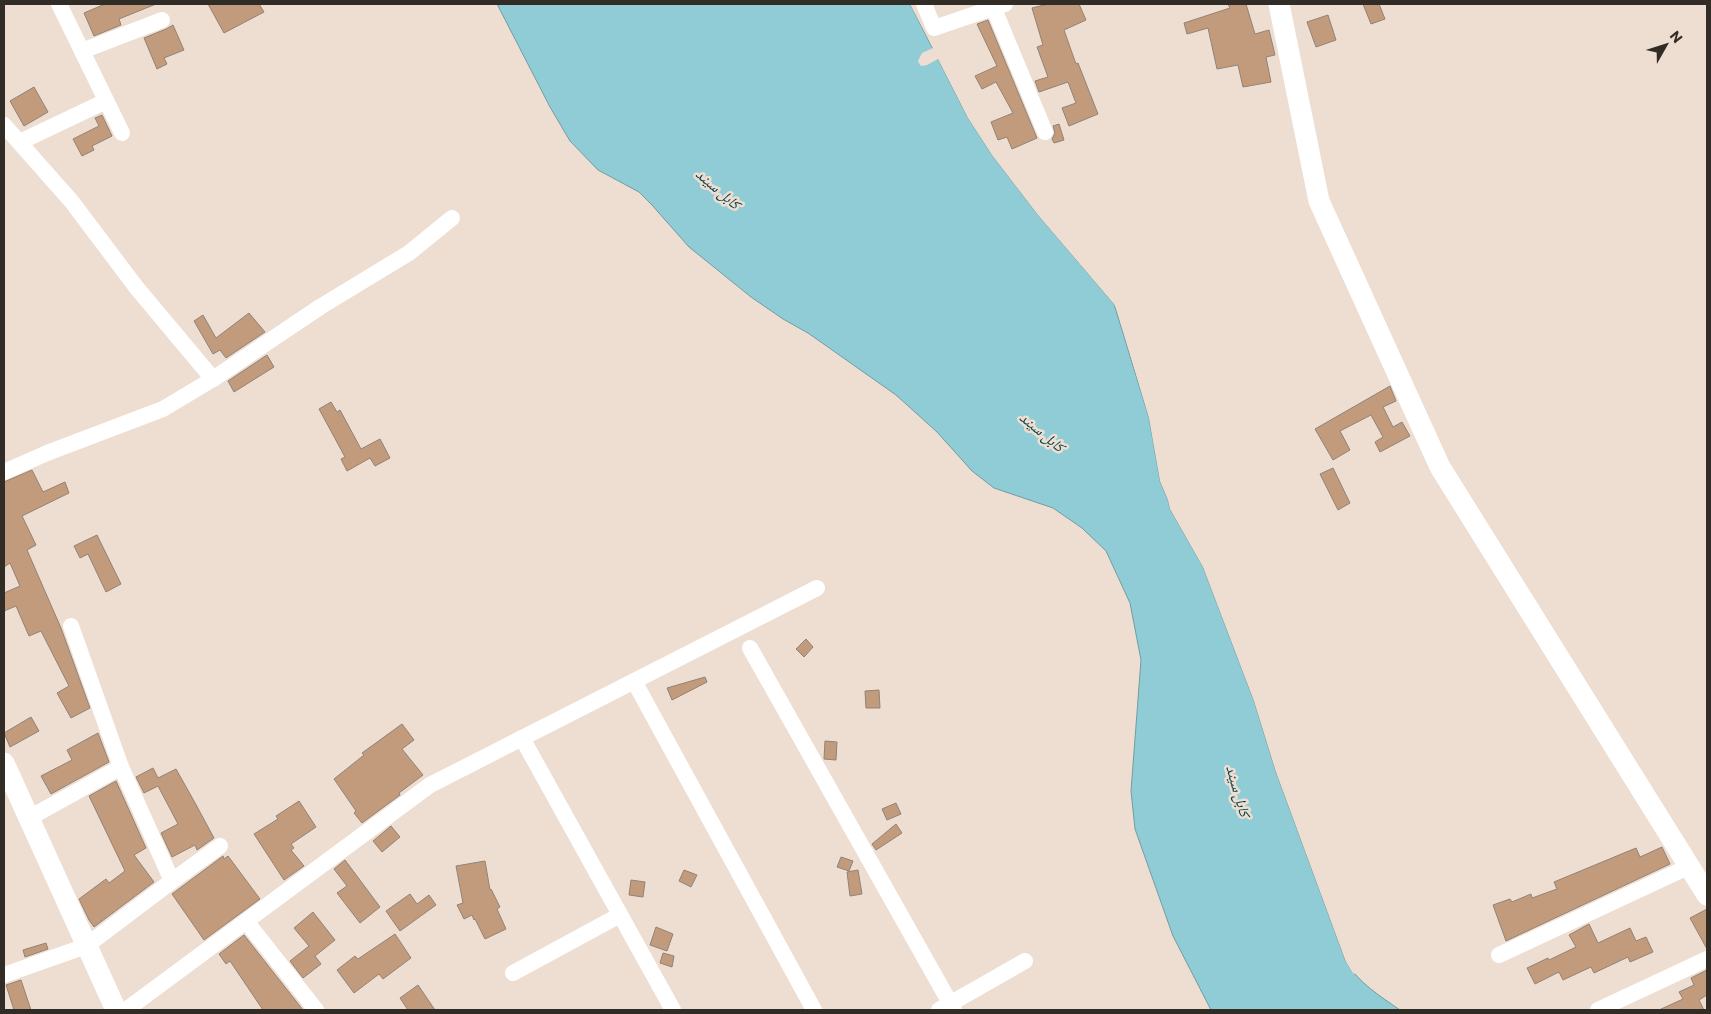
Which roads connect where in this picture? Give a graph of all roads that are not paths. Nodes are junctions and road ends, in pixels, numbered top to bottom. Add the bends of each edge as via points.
1 (59, 4) edge
2 (924, 4) edge
3 (1279, 4) edge
4 (997, 5) edge
5 (162, 20) dead end
6 (82, 51) junction
7 (106, 101) junction
8 (4, 125) edge
9 (1045, 132) dead end
10 (122, 134) dead end
11 (20, 142) junction
12 (452, 218) dead end
13 (212, 379) junction
14 (4, 472) edge
15 (817, 588) dead end
16 (71, 626) dead end
17 (750, 648) dead end
18 (634, 681) junction
19 (522, 738) junction
20 (4, 762) edge
21 (122, 767) junction
22 (29, 818) junction
23 (220, 846) dead end
24 (1690, 866) junction
25 (172, 881) junction
26 (1707, 895) edge
27 (620, 915) junction
28 (246, 921) junction
29 (86, 946) junction
30 (1499, 955) dead end
31 (1707, 959) edge
32 (1025, 961) dead end
33 (513, 973) dead end
34 (4, 974) edge
35 (948, 1008) edge
36 (116, 1010) edge
37 (126, 1010) edge
38 (316, 1010) edge
39 (673, 1010) edge
40 (814, 1010) edge
41 (1598, 1010) edge

1 - 6 street
2 - 4 street via 934,28
3 - 24 street via 1319,201 1440,468
4 - 9 street
5 - 6 street
6 - 7 street
7 - 10 street
7 - 11 street
8 - 11 street
11 - 13 street via 72,202 136,287
12 - 13 street via 409,253
13 - 14 street via 163,409
15 - 18 street
16 - 21 street
17 - 35 street
18 - 19 street
18 - 40 street
19 - 27 street
19 - 28 street via 430,785
20 - 22 street
21 - 22 street
21 - 25 street
22 - 29 street
23 - 25 street
24 - 26 street
24 - 30 street
25 - 29 street
27 - 33 street
27 - 39 street
28 - 37 street
28 - 38 street
29 - 34 street
29 - 36 street
31 - 41 street
32 - 35 street

